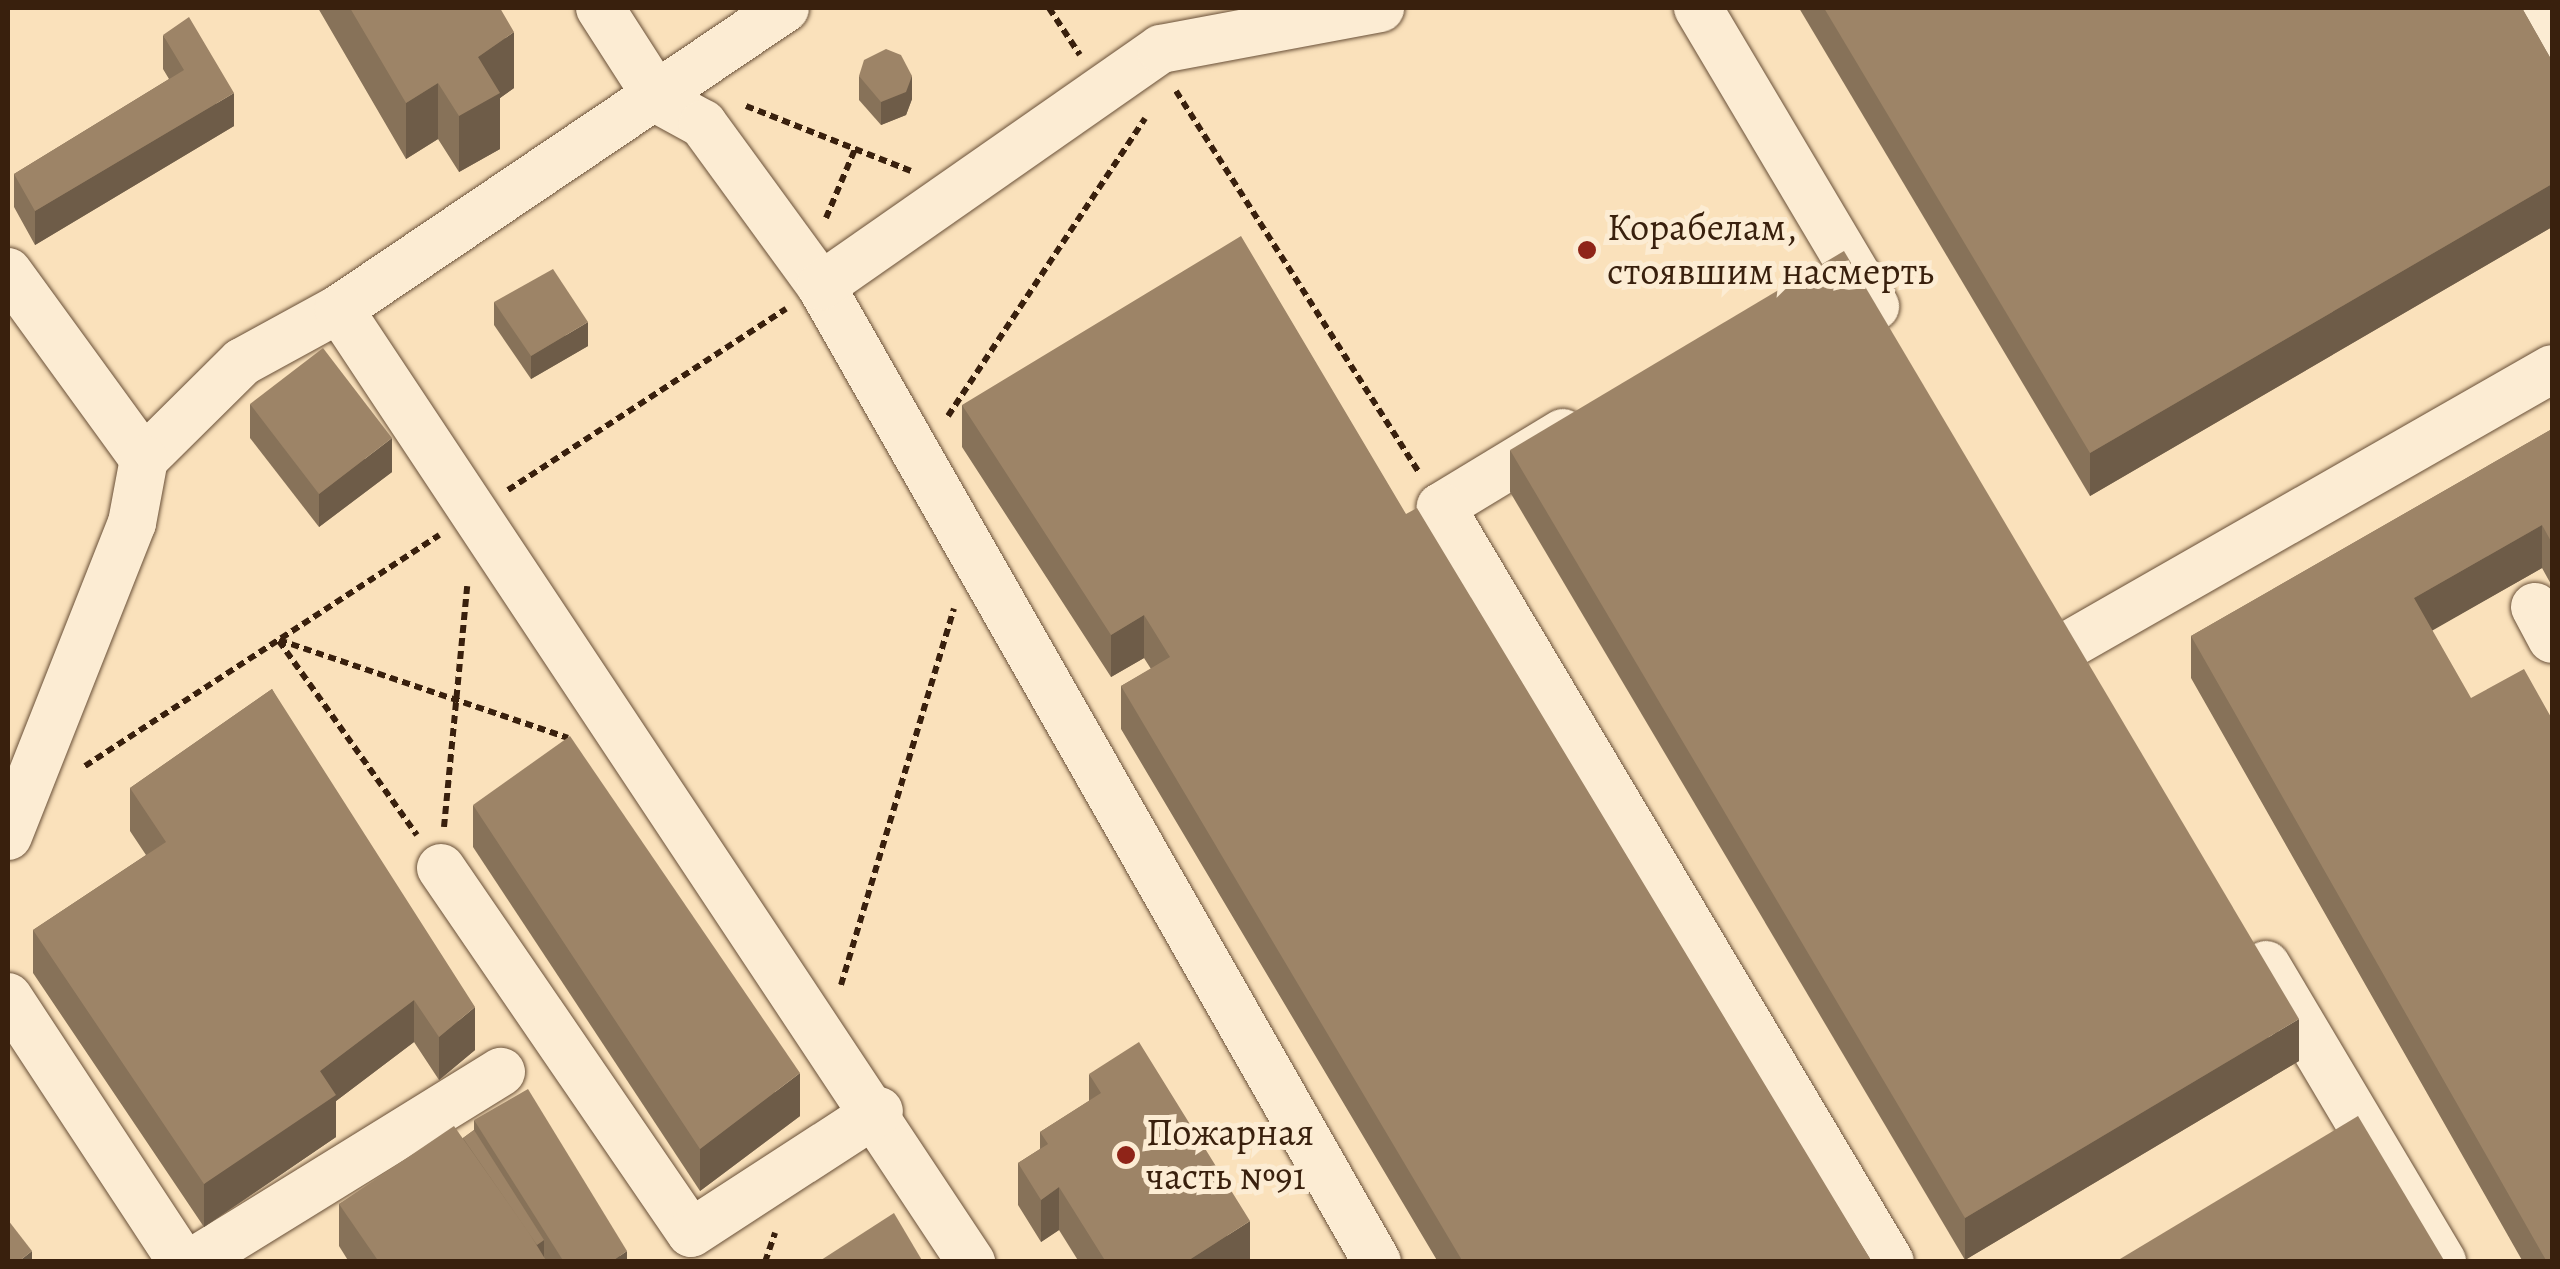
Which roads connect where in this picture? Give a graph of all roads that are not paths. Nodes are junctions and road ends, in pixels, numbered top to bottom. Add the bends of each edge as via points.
1 (600, 8) edge
2 (785, 8) edge
3 (1380, 8) edge
4 (1698, 8) edge
5 (2534, 8) edge
6 (2552, 39) edge
7 (671, 91) junction
8 (8, 272) edge
9 (814, 276) junction
10 (339, 309) junction
11 (1897, 344) edge
12 (2552, 369) edge
13 (1610, 404) edge
14 (144, 460) junction
15 (2075, 643) edge
16 (19, 804) edge
17 (440, 868) road end
18 (2237, 917) edge
19 (8, 997) edge
20 (501, 1072) dead end
21 (879, 1110) junction
22 (182, 1262) edge
23 (192, 1262) edge
24 (971, 1262) edge
25 (1377, 1262) edge
26 (1890, 1262) edge
27 (2442, 1262) edge

1 - 7 lane
2 - 7 lane
3 - 9 lane via 1160,49 959,190
4 - 11 lane via 1831,271
5 - 6 lane
7 - 9 lane via 703,124
7 - 10 lane
8 - 14 lane
9 - 25 lane
10 - 14 lane via 242,362
10 - 21 lane
12 - 15 lane
13 - 26 lane via 1441,508
14 - 16 lane via 132,523
17 - 21 lane via 691,1233
18 - 27 lane via 2342,1133
19 - 22 lane
20 - 23 lane
21 - 24 lane

